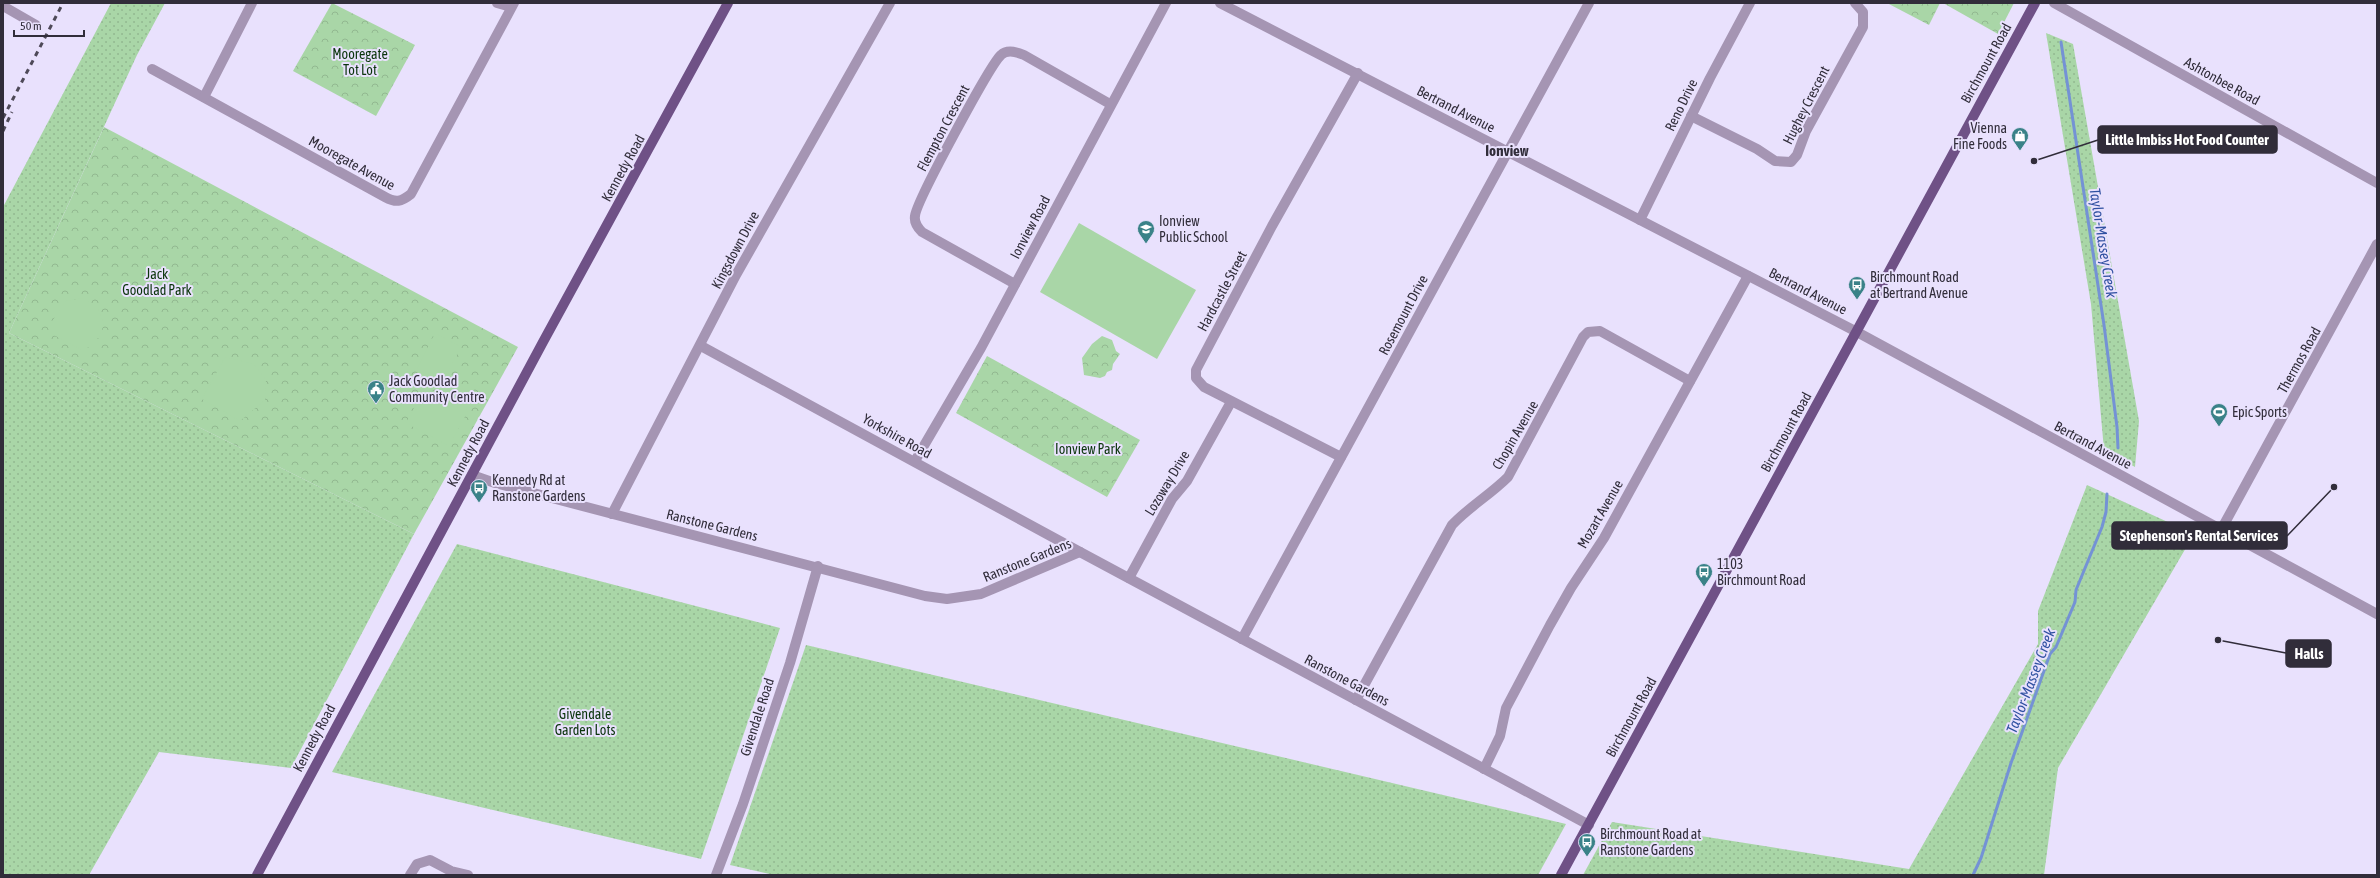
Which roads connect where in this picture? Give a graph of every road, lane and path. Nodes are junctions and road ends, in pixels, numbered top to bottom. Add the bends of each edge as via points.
1 (252, 3) edge
2 (497, 3) edge
3 (728, 3) edge
4 (890, 3) edge
5 (1166, 3) edge
6 (1220, 3) edge
7 (1589, 3) edge
8 (1750, 3) edge
9 (1855, 3) edge
10 (2035, 3) edge
11 (2054, 3) edge
12 (513, 5) edge
13 (3, 6) edge
14 (36, 25) dead end
15 (152, 69) dead end
16 (1358, 74) junction
17 (204, 97) junction
18 (1110, 104) junction
19 (1691, 116) junction
20 (1508, 151) junction
21 (2377, 183) edge
22 (1640, 220) junction
23 (2377, 244) edge
24 (1748, 276) junction
25 (1015, 284) junction
26 (1857, 332) junction
27 (701, 346) junction
28 (1690, 381) junction
29 (1231, 402) junction
30 (1341, 457) junction
31 (914, 462) junction
32 (472, 475) junction
33 (612, 514) junction
34 (2221, 530) junction
35 (1080, 552) junction
36 (818, 566) junction
37 (1129, 578) junction
38 (2377, 614) edge
39 (1242, 639) junction
40 (1356, 700) junction
41 (1484, 769) junction
42 (1589, 824) junction
43 (257, 875) edge
44 (410, 875) edge
45 (468, 875) edge
46 (716, 875) edge
47 (1561, 875) edge

1 - 17 street
2 - 12 street
3 - 32 main road, Kennedy Road
4 - 27 street, Kingsdown Drive via 786,186
5 - 18 street, Ionview Road
6 - 16 street, Bertrand Avenue
7 - 20 street, Rosemount Drive
8 - 19 street, Reno Drive
9 - 19 street, Hughey Crescent via 1863,12 1863,27 1791,162 1775,162 1757,149
10 - 26 main road, Birchmount Road
11 - 21 street, Ashtonbee Road
12 - 17 street, Mooregate Avenue via 411,194 403,201 394,202
13 - 14 street
15 - 17 street, Mooregate Avenue
16 - 20 street, Bertrand Avenue
16 - 29 street, Hardcastle Street via 1272,226 1196,370 1199,383
18 - 25 street, Ionview Road
18 - 25 street, Flempton Crescent via 1024,55 1006,52 994,64 949,146 919,204 915,216 917,226 922,232
19 - 22 street, Reno Drive
20 - 22 street, Bertrand Avenue
20 - 30 street, Rosemount Drive
22 - 24 street, Bertrand Avenue
23 - 34 street, Thermos Road
24 - 26 street, Bertrand Avenue
24 - 28 street, Mozart Avenue
25 - 31 street, Ionview Road
26 - 34 street, Bertrand Avenue
26 - 42 main road, Birchmount Road
27 - 31 street, Yorkshire Road
27 - 33 street, Kingsdown Drive
28 - 40 street, Chopin Avenue via 1600,331 1588,332 1508,477 1493,492 1469,507 1452,525
28 - 41 street, Mozart Avenue via 1604,538 1571,588 1515,690 1506,708 1500,736
29 - 30 street, Hardcastle Street
29 - 37 street, Lozoway Drive via 1187,481 1172,499
30 - 39 street, Rosemount Drive
31 - 35 street, Yorkshire Road
32 - 33 street, Ranstone Gardens
32 - 43 main road, Kennedy Road
33 - 36 street, Ranstone Gardens
34 - 38 street, Bertrand Avenue
35 - 36 street, Ranstone Gardens via 981,594 947,599 925,596
35 - 37 street, Ranstone Gardens
36 - 46 street, Givendale Road via 790,663 743,804
37 - 39 street, Ranstone Gardens
39 - 40 street, Ranstone Gardens
40 - 41 street, Ranstone Gardens
41 - 42 street, Ranstone Gardens
42 - 47 main road, Birchmount Road
44 - 45 street via 417,864 430,860

